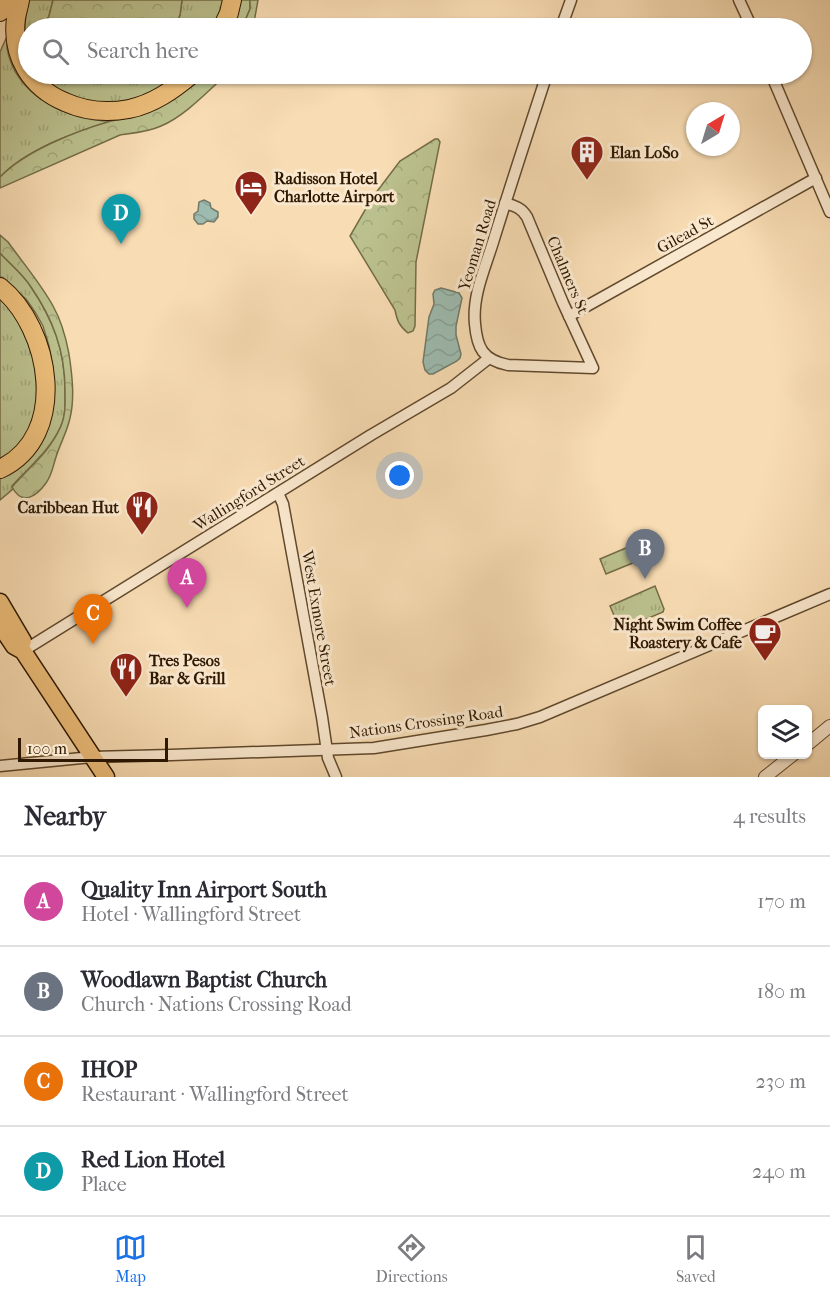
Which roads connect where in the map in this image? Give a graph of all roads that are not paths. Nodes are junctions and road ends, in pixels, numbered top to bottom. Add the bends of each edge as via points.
1 (5, 0) edge
2 (20, 0) edge
3 (232, 0) edge
4 (571, 0) edge
5 (740, 0) edge
6 (0, 12) edge
7 (227, 18) edge
8 (565, 18) edge
9 (748, 18) edge
10 (18, 48) edge
11 (36, 84) edge
12 (180, 84) edge
13 (544, 84) edge
14 (775, 84) edge
15 (816, 178) junction
16 (506, 203) junction
17 (830, 212) edge
18 (0, 286) edge
19 (569, 316) junction
20 (488, 359) junction
21 (0, 469) edge
22 (278, 493) junction
23 (830, 594) edge
24 (0, 602) edge
25 (0, 625) edge
26 (23, 651) junction
27 (830, 726) edge
28 (812, 740) edge
29 (327, 750) junction
30 (92, 757) junction
31 (788, 759) edge
32 (0, 766) edge
33 (106, 777) edge
34 (336, 777) edge
35 (765, 777) edge

1 - 6 highway
2 - 10 highway via 16,19
3 - 7 highway
4 - 8 street
5 - 9 street
11 - 12 highway via 74,106 109,111 144,105
13 - 16 street, Yeoman Road
14 - 15 street
15 - 17 street
15 - 19 street, Gilead St
16 - 19 street, Chalmers St via 527,216
16 - 20 street, Yeoman Road via 475,311 477,339
18 - 21 highway via 31,324 43,361 45,391 41,422 32,442 17,459
19 - 20 street, Chalmers St via 593,368 508,365
20 - 22 street, Wallingford Street via 450,388
22 - 26 street, Wallingford Street
22 - 29 street, West Exmore Street via 295,565
23 - 29 street, Nations Crossing Road via 524,722 374,748
24 - 26 main road via 23,641
25 - 26 main road via 14,646
26 - 30 main road
27 - 28 street
29 - 30 street, Nations Crossing Road
29 - 34 street, West Exmore Street
30 - 32 street, Nations Crossing Road
30 - 33 main road
31 - 35 street

